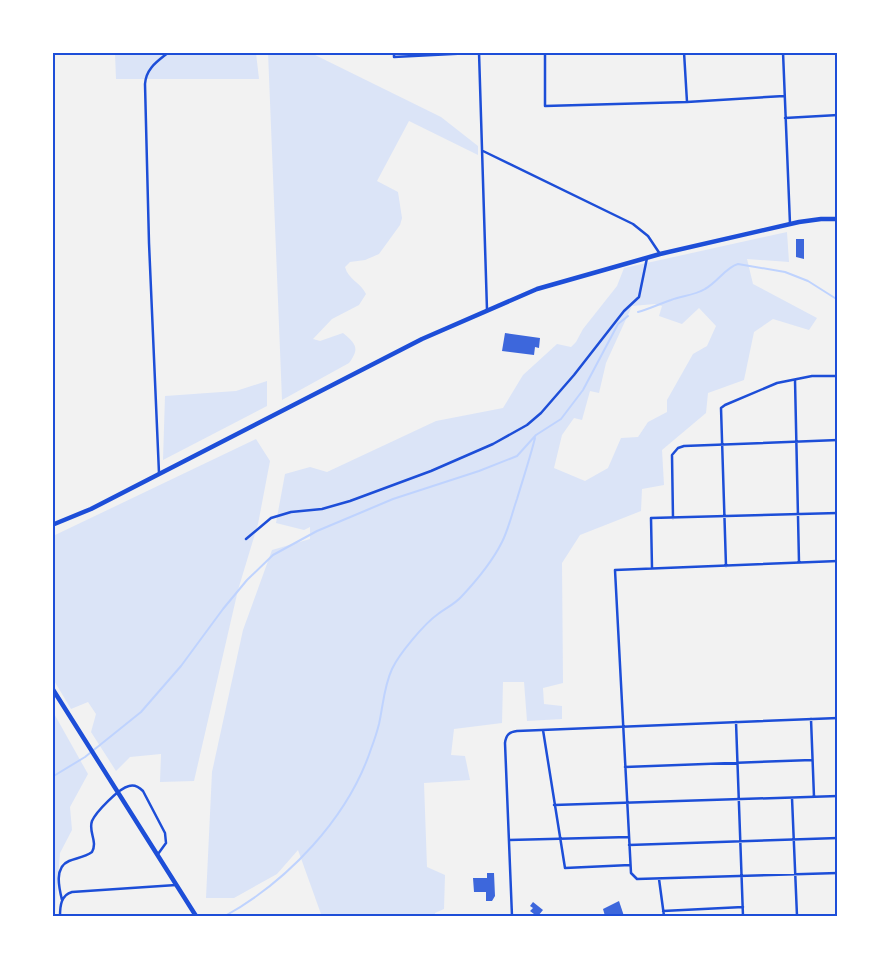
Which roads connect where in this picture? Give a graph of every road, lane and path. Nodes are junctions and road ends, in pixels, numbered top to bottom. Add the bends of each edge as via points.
1 (169, 52) edge
2 (394, 52) edge
3 (492, 52) edge
4 (545, 52) edge
5 (684, 52) edge
6 (783, 52) edge
7 (479, 53) edge
8 (439, 54) edge
9 (784, 96) junction
10 (686, 102) junction
11 (838, 115) edge
12 (785, 118) junction
13 (482, 151) junction
14 (838, 220) edge
15 (790, 224) junction
16 (660, 254) junction
17 (648, 258) junction
18 (487, 310) junction
19 (838, 376) edge
20 (795, 380) junction
21 (838, 440) edge
22 (796, 442) junction
23 (721, 444) junction
24 (160, 474) junction
25 (838, 513) edge
26 (798, 514) junction
27 (725, 516) junction
28 (673, 518) junction
29 (52, 525) edge
30 (246, 539) dead end
31 (838, 561) edge
32 (799, 562) junction
33 (726, 566) junction
34 (652, 568) junction
35 (52, 688) edge
36 (838, 718) edge
37 (811, 719) junction
38 (736, 722) junction
39 (623, 726) junction
40 (543, 730) junction
41 (812, 760) junction
42 (737, 763) junction
43 (625, 767) junction
44 (814, 796) junction
45 (838, 796) edge
46 (792, 798) junction
47 (739, 800) junction
48 (627, 802) junction
49 (554, 805) junction
50 (629, 837) junction
51 (838, 838) edge
52 (560, 839) junction
53 (794, 839) junction
54 (509, 840) junction
55 (740, 841) junction
56 (629, 845) junction
57 (158, 854) junction
58 (630, 865) junction
59 (838, 873) edge
60 (795, 874) junction
61 (742, 875) junction
62 (659, 879) junction
63 (176, 885) junction
64 (62, 900) junction
65 (743, 908) junction
66 (663, 911) junction
67 (60, 916) edge
68 (196, 916) edge
69 (512, 916) edge
70 (664, 916) edge
71 (743, 916) edge
72 (797, 916) edge

1 - 24 street via 151,67 145,84
2 - 8 street via 394,57
3 - 7 street
4 - 10 street via 546,106
5 - 10 street
6 - 9 street
7 - 8 street
7 - 13 street
9 - 10 street
9 - 12 street
11 - 12 street
12 - 15 street
13 - 16 street via 633,224 648,236
13 - 18 street
14 - 15 main road
15 - 16 main road
16 - 17 main road
17 - 18 main road via 537,289
17 - 30 street via 639,297 541,413 527,425 440,468 350,501 271,518
18 - 24 main road via 422,339
19 - 20 street
20 - 22 street
20 - 23 street via 777,383 725,405 722,408
21 - 22 street
22 - 23 street
22 - 26 street
23 - 27 street
23 - 28 street via 684,446 674,451
24 - 29 main road
25 - 26 street
26 - 27 street
26 - 32 street
27 - 28 street
27 - 33 street
28 - 34 street via 651,518
31 - 32 street
32 - 33 street
33 - 34 street
34 - 39 street via 615,570
35 - 57 main road
36 - 37 street
37 - 38 street
37 - 41 street
38 - 39 street
38 - 42 street
39 - 40 street
39 - 43 street
40 - 49 street
40 - 54 street via 512,731 506,738
41 - 42 street
41 - 44 street
42 - 43 street
42 - 47 street
43 - 48 street
44 - 45 street
44 - 46 street
46 - 47 street
46 - 53 street
47 - 48 street
47 - 55 street
48 - 49 street
48 - 50 street
49 - 52 street
50 - 52 street
50 - 56 street
51 - 53 street
52 - 54 street
52 - 58 street via 566,868
53 - 55 street
53 - 60 street
54 - 69 street
55 - 56 street
55 - 61 street
56 - 58 street
57 - 63 main road
57 - 64 street via 166,843 165,833 143,791 137,786 128,786 110,799 92,821 95,844 92,852 62,867 59,881
58 - 62 street via 636,879
59 - 60 street
60 - 61 street
60 - 72 street
61 - 62 street
61 - 65 street
62 - 66 street
63 - 64 street via 72,892
63 - 68 main road
64 - 67 street
65 - 66 street
65 - 71 street
66 - 70 street

